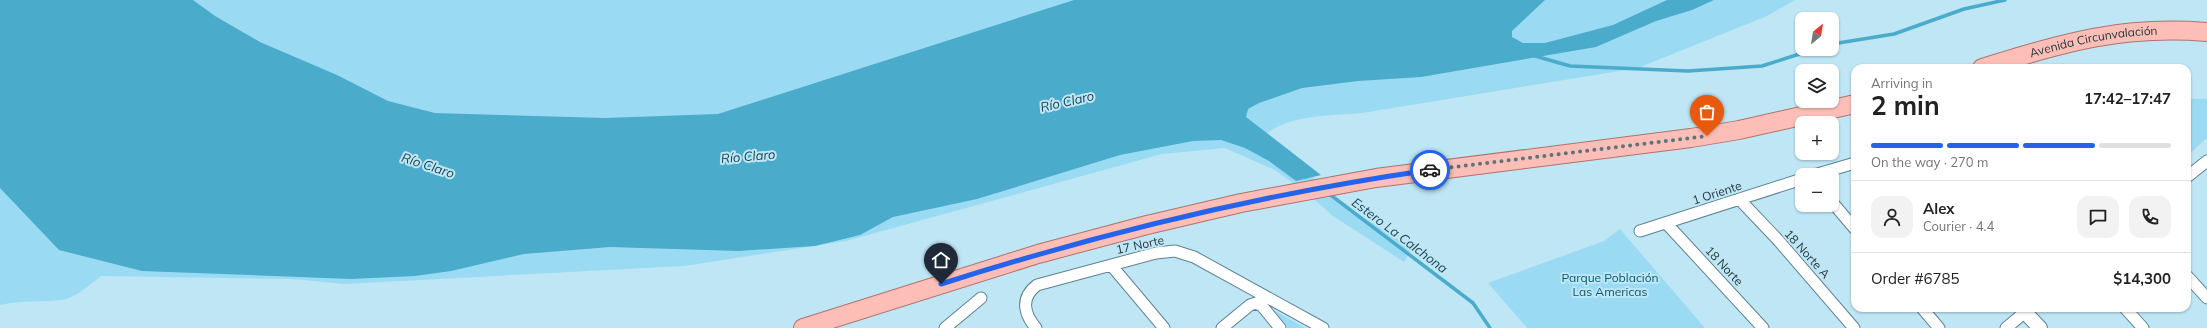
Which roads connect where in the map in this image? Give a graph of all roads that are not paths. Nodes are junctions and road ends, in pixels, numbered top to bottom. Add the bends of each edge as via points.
1 (2207, 32) edge
2 (1995, 64) edge
3 (1851, 105) edge
4 (1851, 164) edge
5 (2205, 166) edge
6 (1838, 168) edge
7 (2191, 175) edge
8 (1795, 181) edge
9 (1739, 199) junction
10 (1839, 210) edge
11 (1666, 223) junction
12 (1851, 224) edge
13 (1640, 231) dead end
14 (1112, 265) junction
15 (2191, 280) edge
16 (981, 298) dead end
17 (2207, 298) edge
18 (1925, 312) edge
19 (2023, 312) edge
20 (2028, 312) edge
21 (2129, 312) edge
22 (803, 328) edge
23 (945, 328) edge
24 (1036, 328) edge
25 (1164, 328) edge
26 (1222, 328) edge
27 (1280, 328) edge
28 (1323, 328) edge
29 (1763, 328) edge
30 (1854, 328) edge
31 (1939, 328) edge
32 (2006, 328) edge
33 (2040, 328) edge
34 (2143, 328) edge

1 - 2 main road, Avenida Circunvalación via 2150,30 2103,35 2046,48
3 - 22 main road via 1691,138 1376,178 1182,216 1038,254
4 - 6 street
5 - 7 street
8 - 9 street, 1 Oriente
9 - 11 street, 1 Oriente
9 - 30 street, 18 Norte A
10 - 12 street
11 - 13 street, 1 Oriente
11 - 29 street, 18 Norte
14 - 24 street, 17 Norte via 1037,285 1032,289 1026,298 1025,311
14 - 25 street
14 - 28 street, 17 Norte via 1165,252 1184,253
15 - 17 street
16 - 23 street
18 - 31 street
19 - 32 street
20 - 33 street
21 - 34 street
26 - 27 street via 1256,303 1262,306

